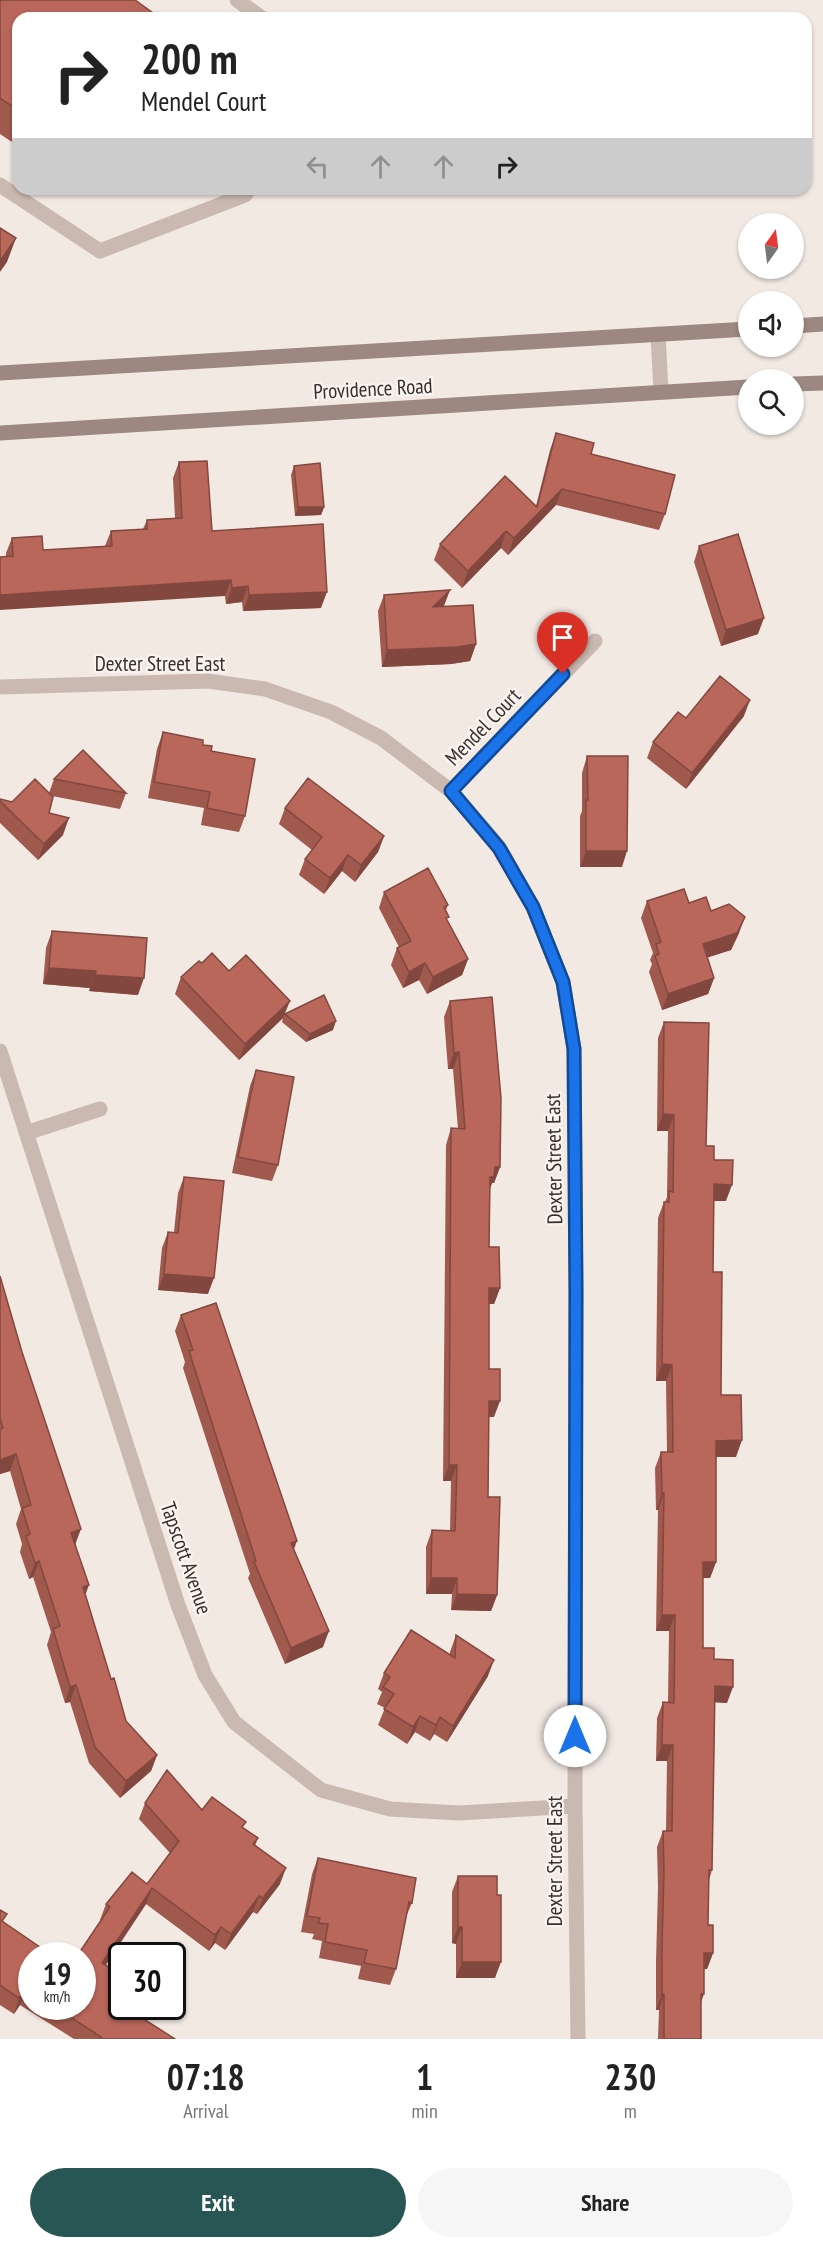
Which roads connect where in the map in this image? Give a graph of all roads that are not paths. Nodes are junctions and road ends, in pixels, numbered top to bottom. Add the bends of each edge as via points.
1 (237, 0) edge
2 (254, 12) edge
3 (15, 195) edge
4 (245, 195) edge
5 (823, 324) edge
6 (804, 325) edge
7 (738, 330) edge
8 (658, 334) junction
9 (0, 373) edge
10 (823, 383) edge
11 (804, 384) edge
12 (738, 388) edge
13 (661, 392) junction
14 (0, 433) edge
15 (595, 641) dead end
16 (0, 687) edge
17 (451, 791) junction
18 (0, 1051) edge
19 (100, 1109) dead end
20 (26, 1133) junction
21 (575, 1806) junction
22 (578, 2039) edge

1 - 2 street
3 - 4 street via 100,250
5 - 6 main road
7 - 8 main road, Providence Road
8 - 9 main road, Providence Road
8 - 13 street
10 - 11 main road
12 - 13 main road, Providence Road
13 - 14 main road, Providence Road
15 - 17 street, Mendel Court
16 - 17 street, Dexter Street East via 208,681 265,689 331,712 381,738
17 - 21 street, Dexter Street East via 499,848 533,907 563,982 574,1049
18 - 20 street, Tapscott Avenue
19 - 20 street
20 - 21 street, Tapscott Avenue via 178,1605 205,1675 234,1722 321,1790 390,1809 459,1813
21 - 22 street, Dexter Street East

